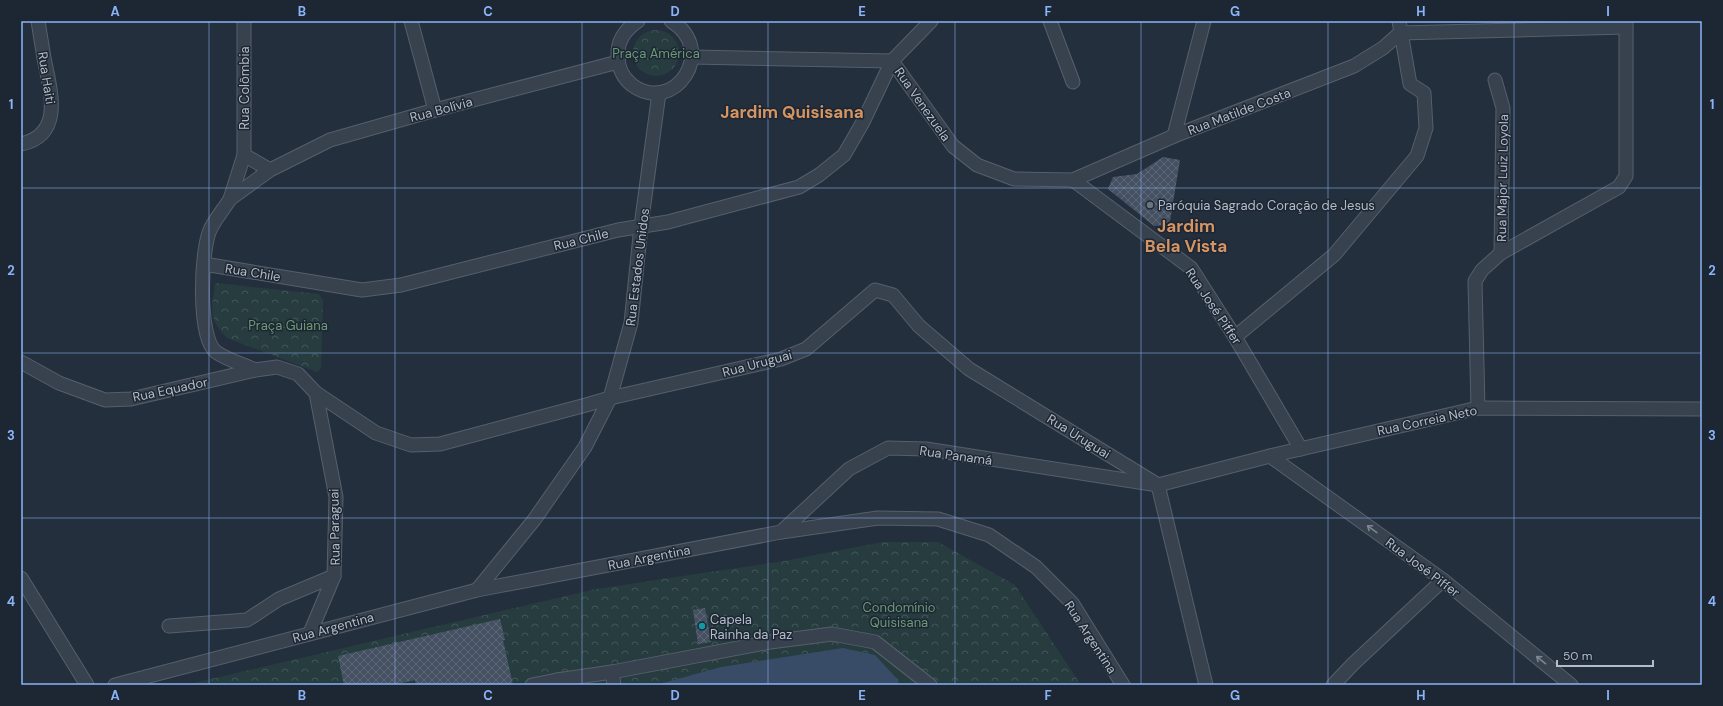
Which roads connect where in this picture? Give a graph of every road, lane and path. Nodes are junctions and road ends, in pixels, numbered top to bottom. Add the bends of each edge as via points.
1 (38, 21) edge
2 (244, 21) edge
3 (411, 21) edge
4 (638, 21) edge
5 (931, 21) edge
6 (1050, 21) edge
7 (1204, 21) edge
8 (681, 23) edge
9 (1626, 24) edge
10 (1399, 27) edge
11 (692, 57) junction
12 (892, 61) junction
13 (618, 62) junction
14 (1495, 80) dead end
15 (1073, 82) dead end
16 (659, 93) junction
17 (434, 110) junction
18 (1174, 136) junction
19 (21, 144) edge
20 (244, 155) junction
21 (270, 170) junction
22 (1073, 180) junction
23 (230, 199) junction
24 (641, 226) junction
25 (1501, 253) junction
26 (204, 264) junction
27 (1235, 338) junction
28 (21, 362) edge
29 (255, 370) junction
30 (316, 393) junction
31 (610, 398) junction
32 (1478, 408) junction
33 (1702, 409) edge
34 (1301, 449) junction
35 (1270, 456) junction
36 (1158, 485) junction
37 (781, 532) junction
38 (334, 576) junction
39 (21, 578) edge
40 (1443, 580) junction
41 (477, 590) junction
42 (169, 626) dead end
43 (310, 633) junction
44 (612, 672) junction
45 (557, 683) edge
46 (87, 685) edge
47 (115, 685) edge
48 (532, 685) edge
49 (614, 685) edge
50 (930, 685) edge
51 (1123, 685) edge
52 (1206, 685) edge
53 (1333, 685) edge
54 (1571, 685) edge

1 - 19 street, Rua Haiti via 52,92 52,111 44,131 32,142
2 - 20 street, Rua Colômbia
3 - 17 street
4 - 13 street via 628,28 621,38 617,50
5 - 12 street, Rua Chile
6 - 15 street
7 - 18 street
8 - 11 street via 690,42
9 - 10 street
9 - 25 street via 1626,176 1619,187
10 - 18 street, Rua Matilde Costa via 1383,48 1354,66
10 - 27 street via 1410,84 1424,93 1426,128 1417,156 1334,254
11 - 12 street, Rua Venezuela
11 - 16 street via 686,77 669,90
12 - 22 street, Rua Venezuela via 953,146 977,165 1014,179
12 - 24 street, Rua Chile via 844,155 819,175 799,187 668,222
13 - 16 street via 622,73 633,85 648,92
13 - 17 street, Rua Bolívia
14 - 25 street, Rua Major Luiz Loyola via 1502,108
16 - 24 street, Rua Estados Unidos
17 - 21 street, Rua Bolívia via 330,140
18 - 22 street, Rua Matilde Costa
20 - 21 street
20 - 23 street, Rua Colômbia
21 - 23 street, Rua Bolívia
22 - 27 street, Rua José Piffer via 1191,268
23 - 26 street via 210,230
24 - 26 street, Rua Chile via 402,285 362,290
24 - 31 street, Rua Estados Unidos via 631,324
25 - 32 street via 1475,280
26 - 29 street via 202,306 206,332 215,351
27 - 34 street, Rua José Piffer
28 - 29 street, Rua Equador via 59,383 105,400 131,399
29 - 30 street, Rua Equador via 277,367 298,374
30 - 31 street, Rua Uruguai via 376,433 411,445 440,444
30 - 38 street, Rua Paraguai via 336,497
31 - 36 street, Rua Uruguai via 781,359 806,349 875,290 893,295 919,326 969,369
31 - 41 street, Rua Estados Unidos via 585,447 534,520
32 - 33 street, Rua Correia Neto
32 - 34 street, Rua Correia Neto
34 - 35 street, Rua Correia Neto
35 - 36 street, Rua Correia Neto
40 -> 35 street, Rua José Piffer
36 - 37 street, Rua Panamá via 926,449 888,448 848,469
36 - 52 street
37 - 41 street, Rua Argentina
37 - 51 street, Rua Argentina via 878,518 938,519 989,535 1036,567 1072,603
38 - 42 street via 279,599 247,620
38 - 43 street, Rua Paraguai
39 - 46 street
40 - 53 street
54 -> 40 street, Rua José Piffer
41 - 43 street, Rua Argentina
43 - 47 street, Rua Argentina
44 - 45 street
44 - 49 street
44 - 50 street via 716,651 832,634 875,642
45 - 48 street

